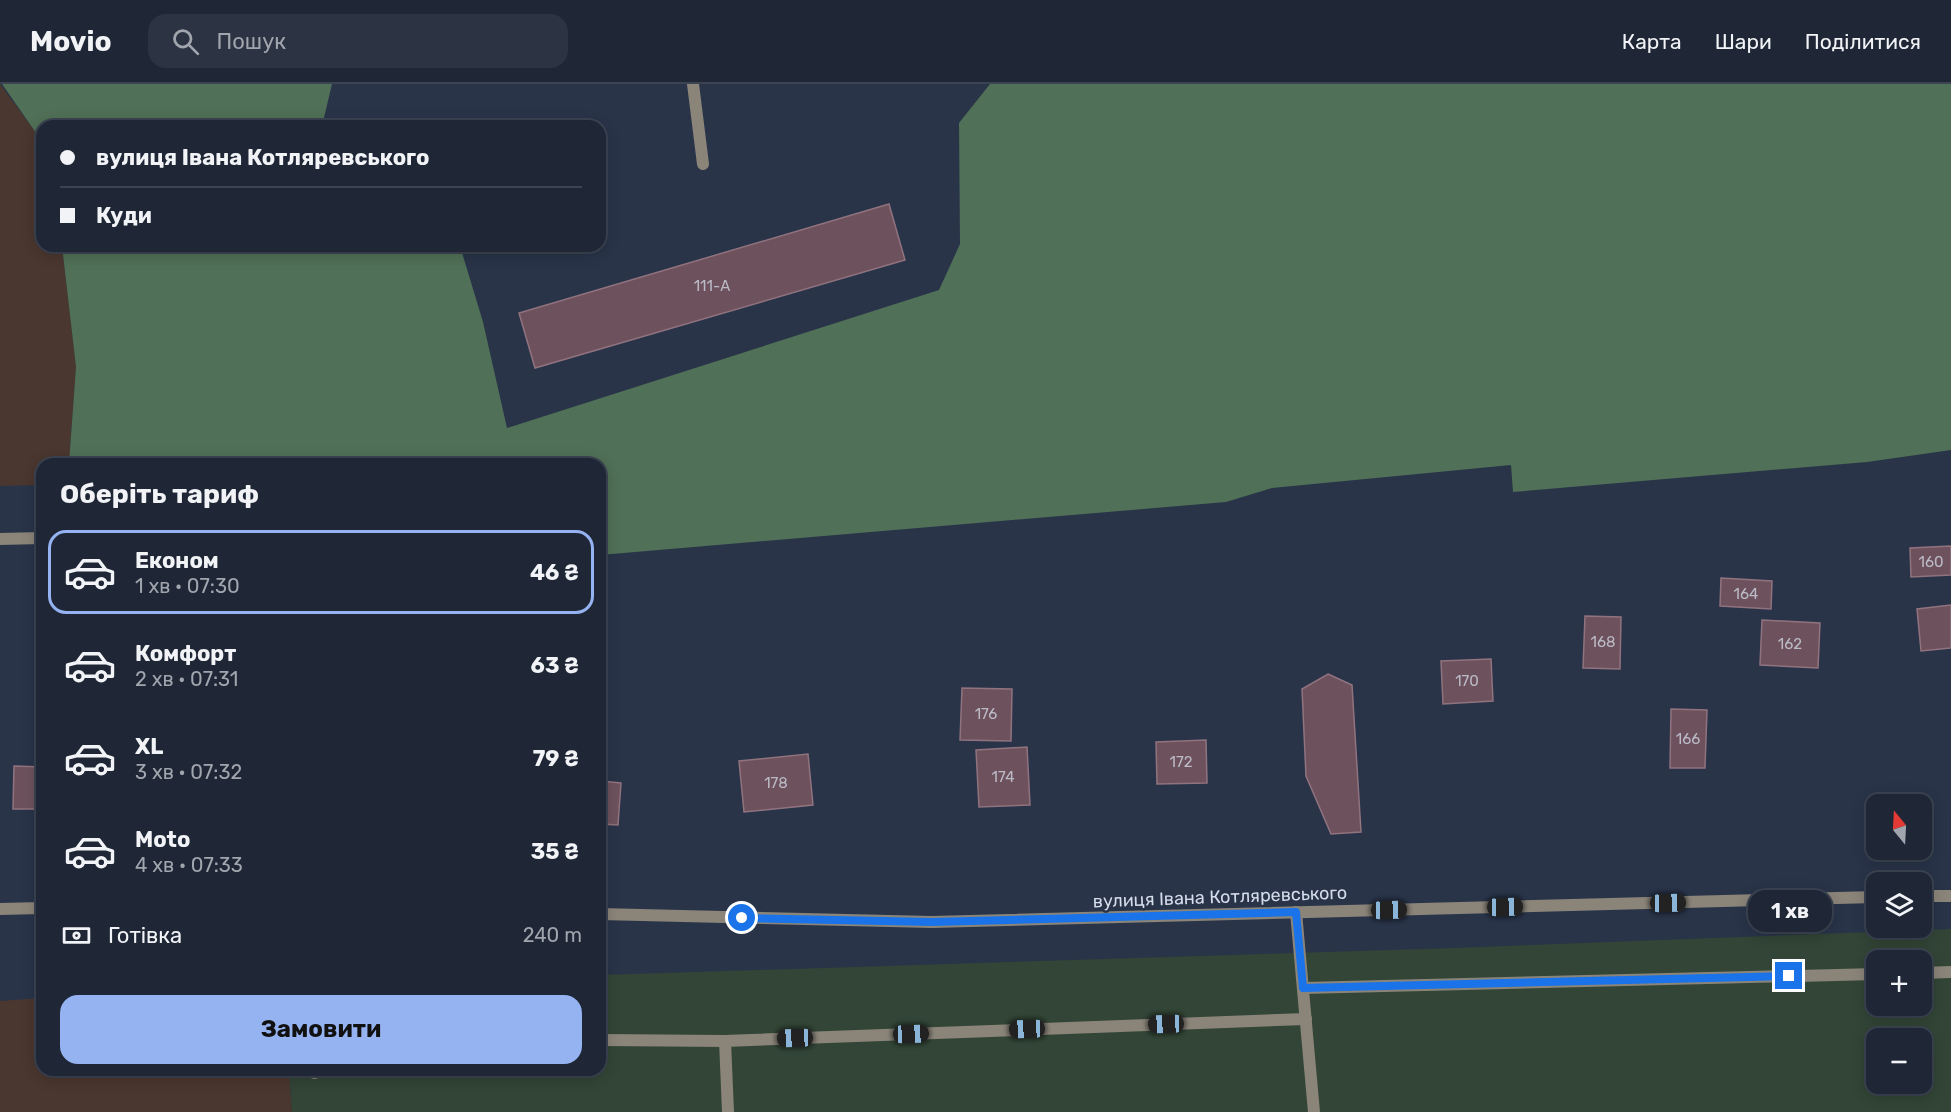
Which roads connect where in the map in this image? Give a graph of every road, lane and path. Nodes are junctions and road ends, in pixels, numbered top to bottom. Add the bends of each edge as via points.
1 (693, 84) edge
2 (703, 164) dead end
3 (36, 538) edge
4 (0, 539) edge
5 (1932, 896) edge
6 (1951, 896) edge
7 (1866, 897) edge
8 (36, 908) edge
9 (0, 909) edge
10 (1296, 912) junction
11 (606, 914) edge
12 (1951, 972) edge
13 (1932, 973) edge
14 (1866, 974) edge
15 (1303, 988) junction
16 (1306, 1019) junction
17 (606, 1040) edge
18 (725, 1041) junction
19 (728, 1112) edge
20 (1314, 1112) edge

1 - 2 street
3 - 4 street
5 - 6 street
7 - 10 street, вулиця Івана Котляревського
8 - 9 street
10 - 11 street, вулиця Івана Котляревського via 932,922
10 - 15 street
12 - 13 street
14 - 15 street
15 - 16 street
16 - 18 street
16 - 20 street
17 - 18 street
18 - 19 street

